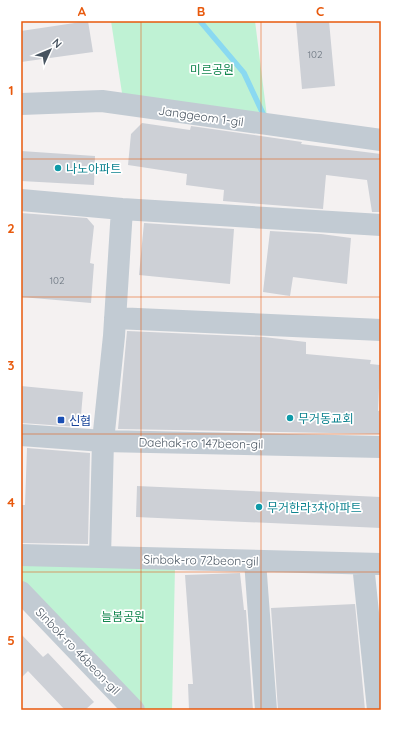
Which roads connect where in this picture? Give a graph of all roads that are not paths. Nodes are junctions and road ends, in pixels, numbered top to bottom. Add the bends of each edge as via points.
1 (21, 104) edge
2 (381, 140) edge
3 (21, 200) edge
4 (122, 209) junction
5 (381, 225) edge
6 (115, 318) junction
7 (381, 330) edge
8 (21, 435) edge
9 (103, 441) junction
10 (381, 447) edge
11 (21, 555) edge
12 (100, 557) junction
13 (255, 561) junction
14 (372, 564) edge
15 (21, 592) edge
16 (134, 710) edge
17 (266, 710) edge
18 (378, 710) edge

1 - 2 street, Janggeom 1-gil via 102,101
3 - 4 street
4 - 5 street
4 - 6 street
6 - 7 street
6 - 9 street
8 - 9 street, Daehak-ro 147beon-gil
9 - 10 street, Daehak-ro 147beon-gil
9 - 12 street
11 - 12 street, Sinbok-ro 72beon-gil
12 - 13 street, Sinbok-ro 72beon-gil
13 - 14 street, Sinbok-ro 72beon-gil
13 - 17 street
14 - 18 street
15 - 16 street, Sinbok-ro 46beon-gil

